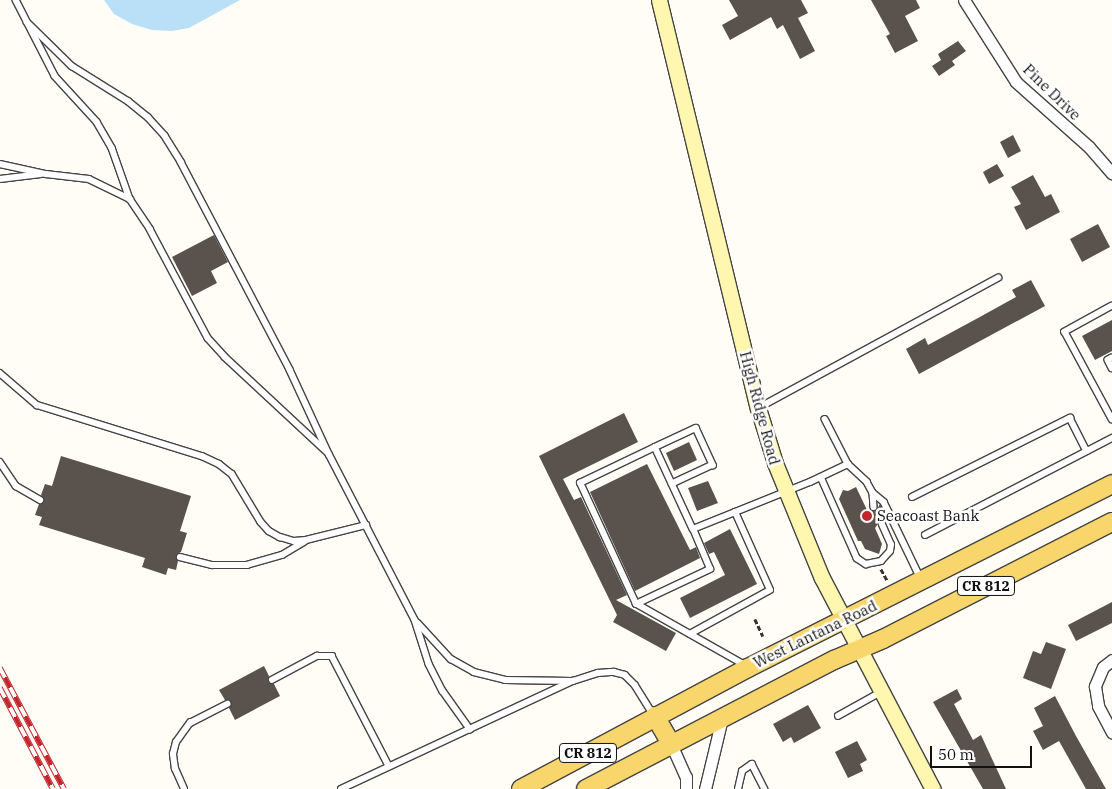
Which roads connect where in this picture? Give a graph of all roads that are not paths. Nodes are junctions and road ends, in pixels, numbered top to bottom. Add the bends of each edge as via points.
1 (16, 0) edge
2 (659, 0) edge
3 (964, 0) edge
4 (27, 22) junction
5 (0, 164) edge
6 (1112, 173) edge
7 (46, 174) junction
8 (0, 179) edge
9 (130, 199) junction
10 (998, 278) dead end
11 (1112, 306) edge
12 (1112, 358) edge
13 (1112, 368) edge
14 (0, 373) edge
15 (758, 408) junction
16 (825, 418) dead end
17 (1112, 419) edge
18 (1112, 438) edge
19 (655, 447) junction
20 (1087, 451) junction
21 (329, 454) junction
22 (0, 462) edge
23 (848, 464) junction
24 (821, 477) junction
25 (672, 484) junction
26 (1112, 484) edge
27 (785, 492) junction
28 (873, 493) junction
29 (912, 497) dead end
30 (40, 500) dead end
31 (874, 507) dead end
32 (735, 512) junction
33 (1112, 522) edge
34 (366, 525) junction
35 (882, 525) dead end
36 (693, 529) junction
37 (925, 535) dead end
38 (306, 540) junction
39 (180, 557) dead end
40 (922, 581) junction
41 (636, 604) junction
42 (416, 620) junction
43 (844, 620) junction
44 (690, 634) junction
45 (859, 649) junction
46 (1112, 660) edge
47 (748, 668) junction
48 (272, 680) dead end
49 (573, 681) junction
50 (881, 692) junction
51 (227, 704) dead end
52 (655, 716) junction
53 (838, 716) dead end
54 (722, 718) junction
55 (470, 729) junction
56 (1112, 732) edge
57 (671, 744) junction
58 (389, 766) junction
59 (184, 789) edge
60 (341, 789) edge
61 (521, 789) edge
62 (586, 789) edge
63 (686, 789) edge
64 (705, 789) edge
65 (738, 789) edge
66 (765, 789) edge
67 (933, 789) edge

1 - 4 lane
2 - 15 street, High Ridge Road
3 - 6 street, Pine Drive via 1016,82 1089,147
4 - 9 lane via 55,76 97,122 112,148
4 - 21 lane via 72,66 128,101 165,136 286,362
5 - 7 lane
7 - 8 lane
7 - 9 lane via 89,179
9 - 21 lane via 208,338
10 - 15 lane
11 - 17 lane via 1066,332
12 - 13 lane via 1108,360
14 - 38 lane via 37,405 219,464 232,474 270,531 294,541
15 - 27 street, High Ridge Road
16 - 23 lane
18 - 20 lane
19 - 25 lane
19 - 25 lane via 696,428 713,465
19 - 41 lane via 580,483
20 - 29 lane via 1070,418
20 - 37 lane
21 - 34 lane
22 - 30 lane via 16,486
23 - 24 lane
23 - 28 lane via 867,482
24 - 27 lane
24 - 35 lane via 861,562 878,562 890,552 891,545
25 - 36 lane
26 - 40 main road, West Lantana Road / CR 812
27 - 32 lane
27 - 43 street, High Ridge Road
28 - 31 lane
28 - 40 lane via 884,502
32 - 36 lane
32 - 44 lane via 770,590
33 - 45 main road, CR 812
34 - 38 lane
34 - 42 lane
36 - 41 lane via 710,569
38 - 39 lane via 282,555 247,565 212,565
40 - 43 main road, West Lantana Road / CR 812
41 - 44 lane
42 - 49 lane via 451,659 474,672 505,680
42 - 55 lane via 429,664
43 - 45 street, High Ridge Road
43 - 47 main road, West Lantana Road / CR 812
44 - 47 lane
45 - 50 street, High Ridge Road
45 - 54 main road, CR 812
46 - 56 street via 1103,667 1095,686 1098,706
47 - 52 main road, West Lantana Road / CR 812
48 - 58 lane via 317,656 332,656
49 - 52 lane via 598,673 625,675
49 - 55 lane
50 - 53 lane
50 - 67 street, High Ridge Road
51 - 59 lane via 190,723 176,742 174,762
52 - 57 main road
52 - 61 main road, West Lantana Road / CR 812
54 - 57 main road, CR 812
54 - 64 street
55 - 58 lane
57 - 62 main road, CR 812
57 - 63 street via 686,777
58 - 60 lane
65 - 66 lane via 742,771 752,764

